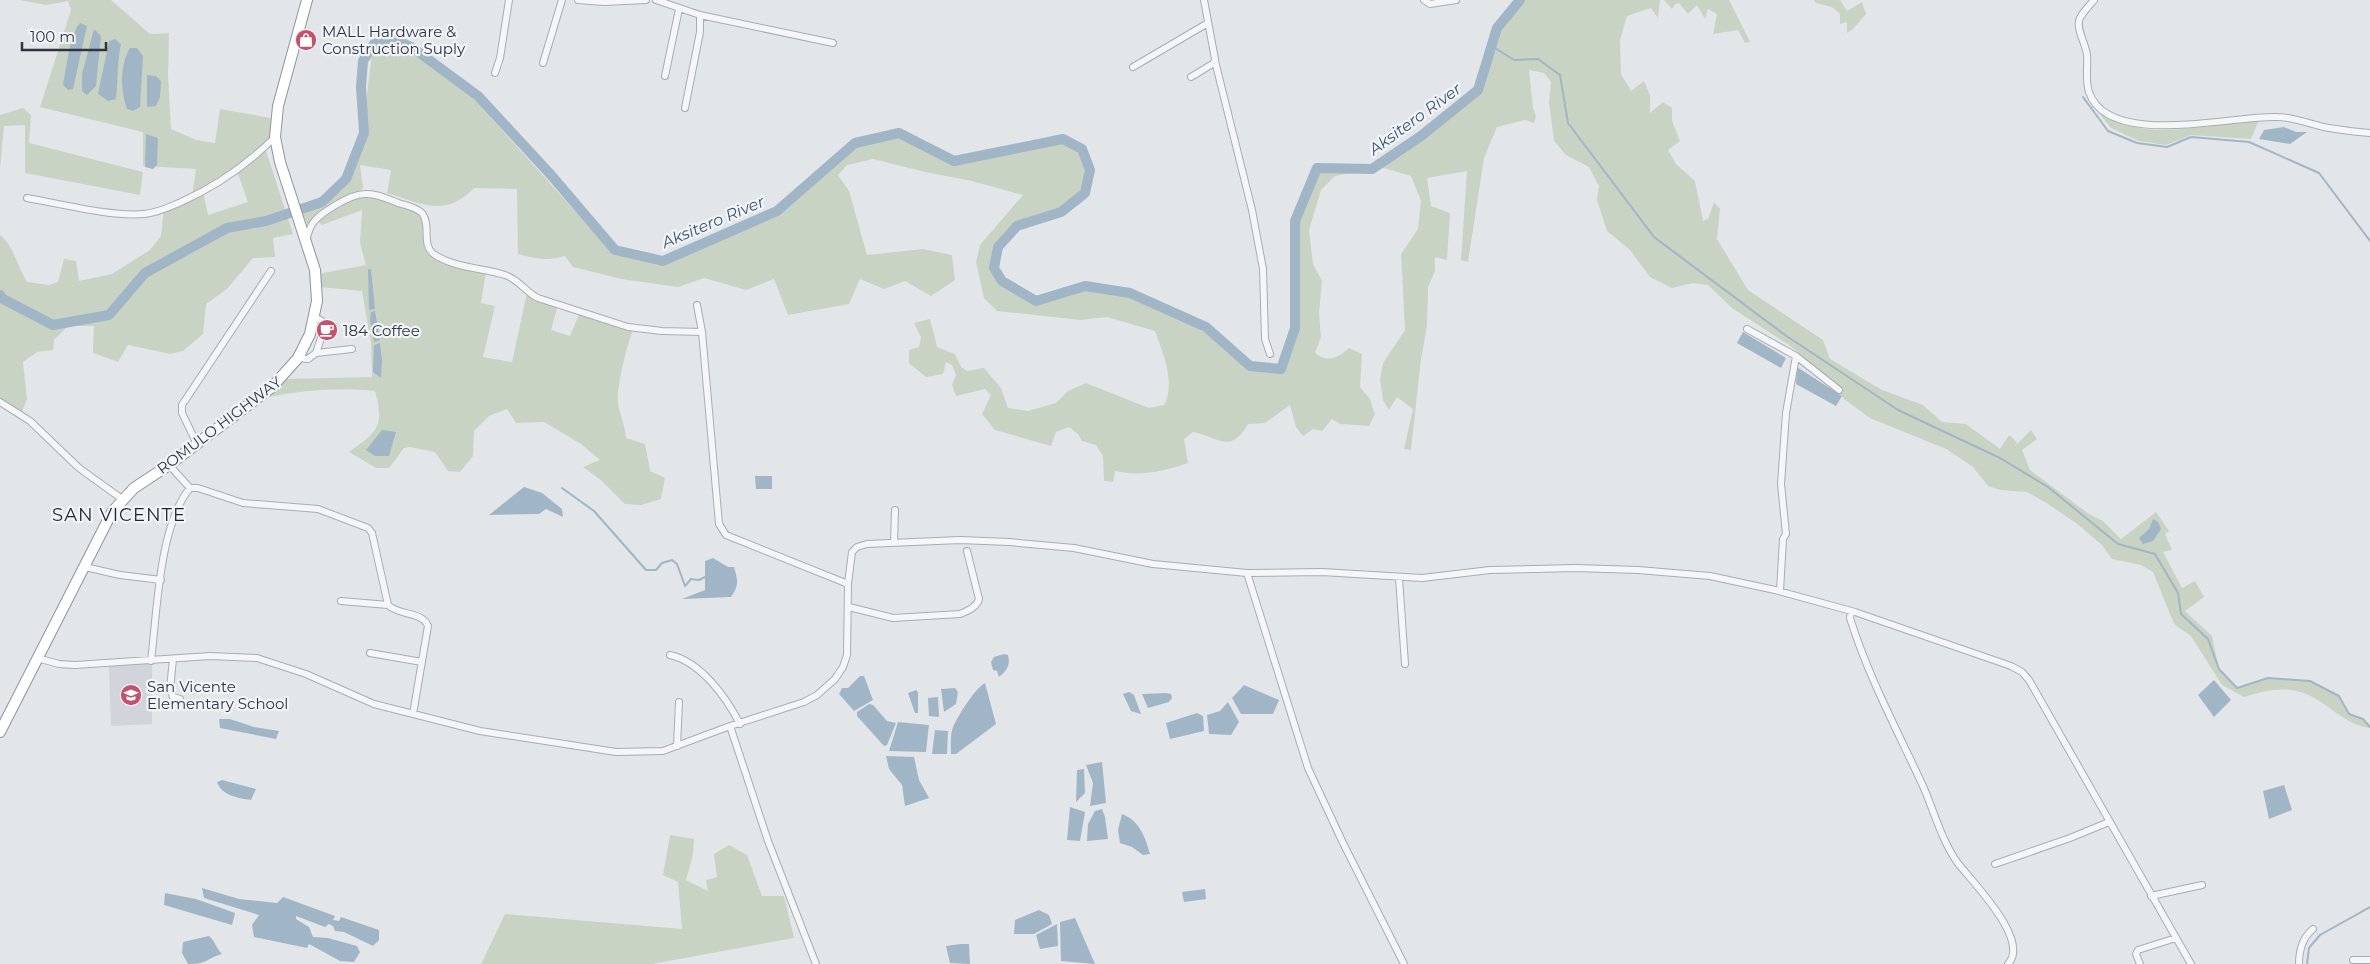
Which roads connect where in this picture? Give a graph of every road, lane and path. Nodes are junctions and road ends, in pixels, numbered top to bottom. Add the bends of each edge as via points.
1 (307, 0) edge
2 (509, 0) edge
3 (562, 0) edge
4 (578, 0) edge
5 (646, 0) edge
6 (656, 0) edge
7 (1204, 0) edge
8 (1424, 0) edge
9 (1456, 0) edge
10 (2094, 0) edge
11 (605, 1) edge
12 (679, 9) junction
13 (700, 15) junction
14 (1208, 23) junction
15 (833, 43) dead end
16 (1215, 61) junction
17 (543, 63) dead end
18 (1134, 67) dead end
19 (495, 73) dead end
20 (665, 76) dead end
21 (1191, 76) dead end
22 (685, 108) dead end
23 (2370, 134) edge
24 (275, 137) junction
25 (27, 198) dead end
26 (305, 239) junction
27 (271, 271) dead end
28 (697, 305) dead end
29 (315, 317) junction
30 (1746, 329) dead end
31 (702, 332) junction
32 (352, 349) dead end
33 (316, 352) junction
34 (1270, 354) dead end
35 (1796, 356) junction
36 (298, 358) junction
37 (1839, 390) dead end
38 (0, 402) edge
39 (197, 444) junction
40 (169, 465) junction
41 (190, 488) junction
42 (122, 499) junction
43 (895, 510) dead end
44 (894, 543) junction
45 (967, 551) dead end
46 (85, 567) junction
47 (1247, 573) junction
48 (1399, 578) junction
49 (161, 580) junction
50 (848, 584) junction
51 (1780, 592) junction
52 (341, 601) dead end
53 (388, 605) junction
54 (849, 607) junction
55 (1852, 611) junction
56 (370, 654) dead end
57 (670, 655) dead end
58 (37, 658) junction
59 (173, 659) junction
60 (151, 661) junction
61 (422, 662) junction
62 (1405, 664) dead end
63 (180, 699) dead end
64 (679, 702) dead end
65 (413, 714) junction
66 (740, 724) junction
67 (730, 726) junction
68 (0, 732) edge
69 (677, 746) junction
70 (2109, 822) junction
71 (1995, 864) dead end
72 (2202, 885) dead end
73 (2152, 896) junction
74 (2313, 930) dead end
75 (2176, 938) junction
76 (2353, 960) dead end
77 (2370, 960) edge
78 (816, 964) edge
79 (1404, 964) edge
80 (2008, 964) edge
81 (2140, 964) edge
82 (2191, 964) edge
83 (2299, 964) edge

1 - 24 highway, ROMULO HIGHWAY via 278,106
2 - 19 street
3 - 17 street
4 - 11 street
5 - 11 street
6 - 12 street
7 - 14 street
8 - 9 street via 1434,4
10 - 23 street via 2080,18 2079,25 2087,53 2088,91 2102,110 2120,120 2161,126 2277,117
12 - 13 street
12 - 20 street
13 - 15 street
13 - 22 street via 700,32
14 - 16 street
14 - 18 street
16 - 21 street
16 - 34 street via 1252,210 1263,269 1265,339
24 - 25 street via 247,164 222,181 153,213 89,209
24 - 26 highway, ROMULO HIGHWAY
26 - 29 highway, ROMULO HIGHWAY via 317,284
26 - 31 street via 312,224 327,211 354,196 376,196 417,209 426,222 430,251 449,261 506,275 538,298 628,327
27 - 39 street via 182,405 183,416
28 - 31 street
29 - 33 street via 325,323
29 - 36 highway, ROMULO HIGHWAY
30 - 35 street
31 - 50 street via 722,530 726,535
32 - 33 street
33 - 36 street via 308,359
35 - 37 street
35 - 51 street via 1786,413 1781,484 1786,534
36 - 39 highway, ROMULO HIGHWAY via 272,387
38 - 42 street via 30,421 79,468
39 - 40 highway, ROMULO HIGHWAY
40 - 41 street
40 - 42 highway, ROMULO HIGHWAY
41 - 49 street via 172,523
41 - 53 street via 243,503 318,509 362,524 372,533
42 - 46 highway, ROMULO HIGHWAY via 105,525
43 - 44 street
44 - 47 street via 1009,542 1074,548 1153,564
44 - 50 street via 857,547 851,558
45 - 54 street via 979,598 977,604 960,614 893,618
46 - 49 street via 120,576
46 - 58 highway, ROMULO HIGHWAY
47 - 48 street via 1322,572
47 - 79 street via 1308,768
48 - 51 street via 1500,570 1638,570 1710,576
48 - 62 street
49 - 60 street
50 - 54 street
51 - 55 street
52 - 53 street
53 - 61 street via 427,622
54 - 66 street via 847,655 835,679 804,702
55 - 70 street via 2022,672
55 - 80 street via 1850,618 1867,664 1946,842 2009,932 2014,956
56 - 61 street
57 - 66 street via 683,659 700,672 723,696
58 - 60 street via 75,665
58 - 68 highway, ROMULO HIGHWAY
59 - 60 street
59 - 63 street via 170,690 173,697
59 - 65 street via 210,656 257,658 306,674 374,704
61 - 65 street
64 - 69 street
65 - 69 street via 480,731 616,752 663,751
66 - 67 street
67 - 69 street
67 - 78 street via 768,842
70 - 71 street
70 - 73 street
72 - 73 street
73 - 75 street
74 - 83 street via 2301,945
75 - 81 street via 2138,950 2136,954
75 - 82 street
76 - 77 street

